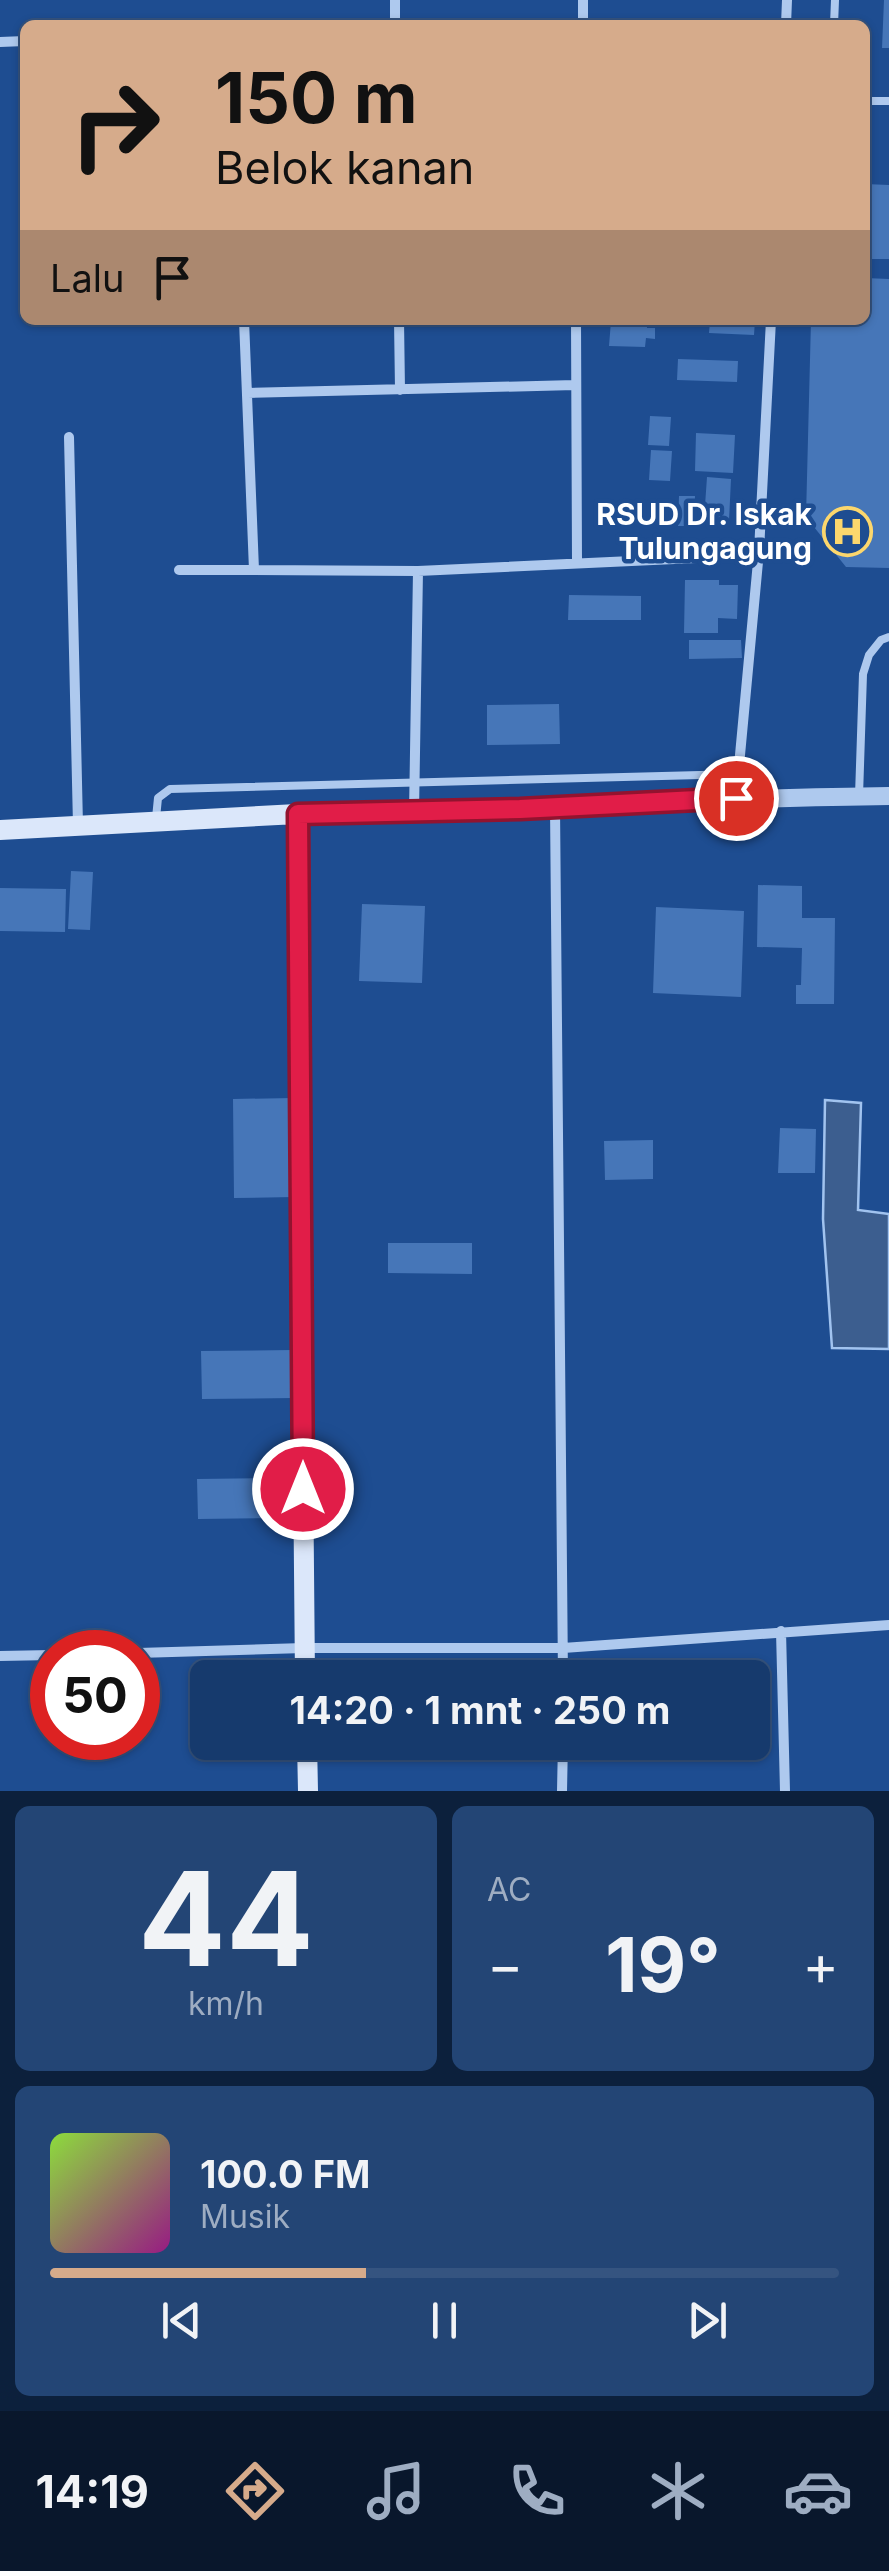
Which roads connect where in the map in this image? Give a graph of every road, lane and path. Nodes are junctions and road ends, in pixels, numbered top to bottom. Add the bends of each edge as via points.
1 (244, 325) edge
2 (399, 325) edge
3 (576, 325) edge
4 (771, 325) edge
5 (575, 385) junction
6 (400, 390) junction
7 (248, 394) junction
8 (69, 437) dead end
9 (739, 556) dead end
10 (576, 562) junction
11 (180, 570) dead end
12 (254, 570) junction
13 (418, 572) junction
14 (889, 637) edge
15 (739, 774) junction
16 (414, 783) junction
17 (859, 796) junction
18 (889, 796) edge
19 (736, 798) junction
20 (555, 807) junction
21 (414, 812) junction
22 (298, 814) junction
23 (156, 822) junction
24 (78, 826) junction
25 (0, 830) edge
26 (889, 1625) edge
27 (781, 1631) junction
28 (304, 1648) junction
29 (564, 1648) junction
30 (160, 1652) edge
31 (30, 1655) edge
32 (0, 1656) edge
33 (304, 1660) edge
34 (564, 1660) edge
35 (307, 1760) edge
36 (563, 1760) edge
37 (308, 1791) edge
38 (562, 1791) edge
39 (785, 1791) edge

1 - 7 street
2 - 6 street
3 - 5 street
4 - 15 street
5 - 6 street
5 - 10 street
6 - 7 street
7 - 12 street
8 - 24 street
9 - 10 street
10 - 13 street
11 - 12 street
12 - 13 street
13 - 16 street
14 - 17 lane via 869,655 863,674
15 - 16 lane
15 - 19 street
16 - 21 street
16 - 23 lane via 170,789 158,798
17 - 18 street
17 - 19 street
19 - 20 street
20 - 21 street
20 - 29 street
21 - 22 street
22 - 23 main road
22 - 28 main road
23 - 24 main road
24 - 25 main road
26 - 27 street
27 - 29 street
27 - 39 street
28 - 29 street
28 - 30 street
28 - 33 main road
29 - 34 street
31 - 32 street
35 - 37 main road
36 - 38 street

